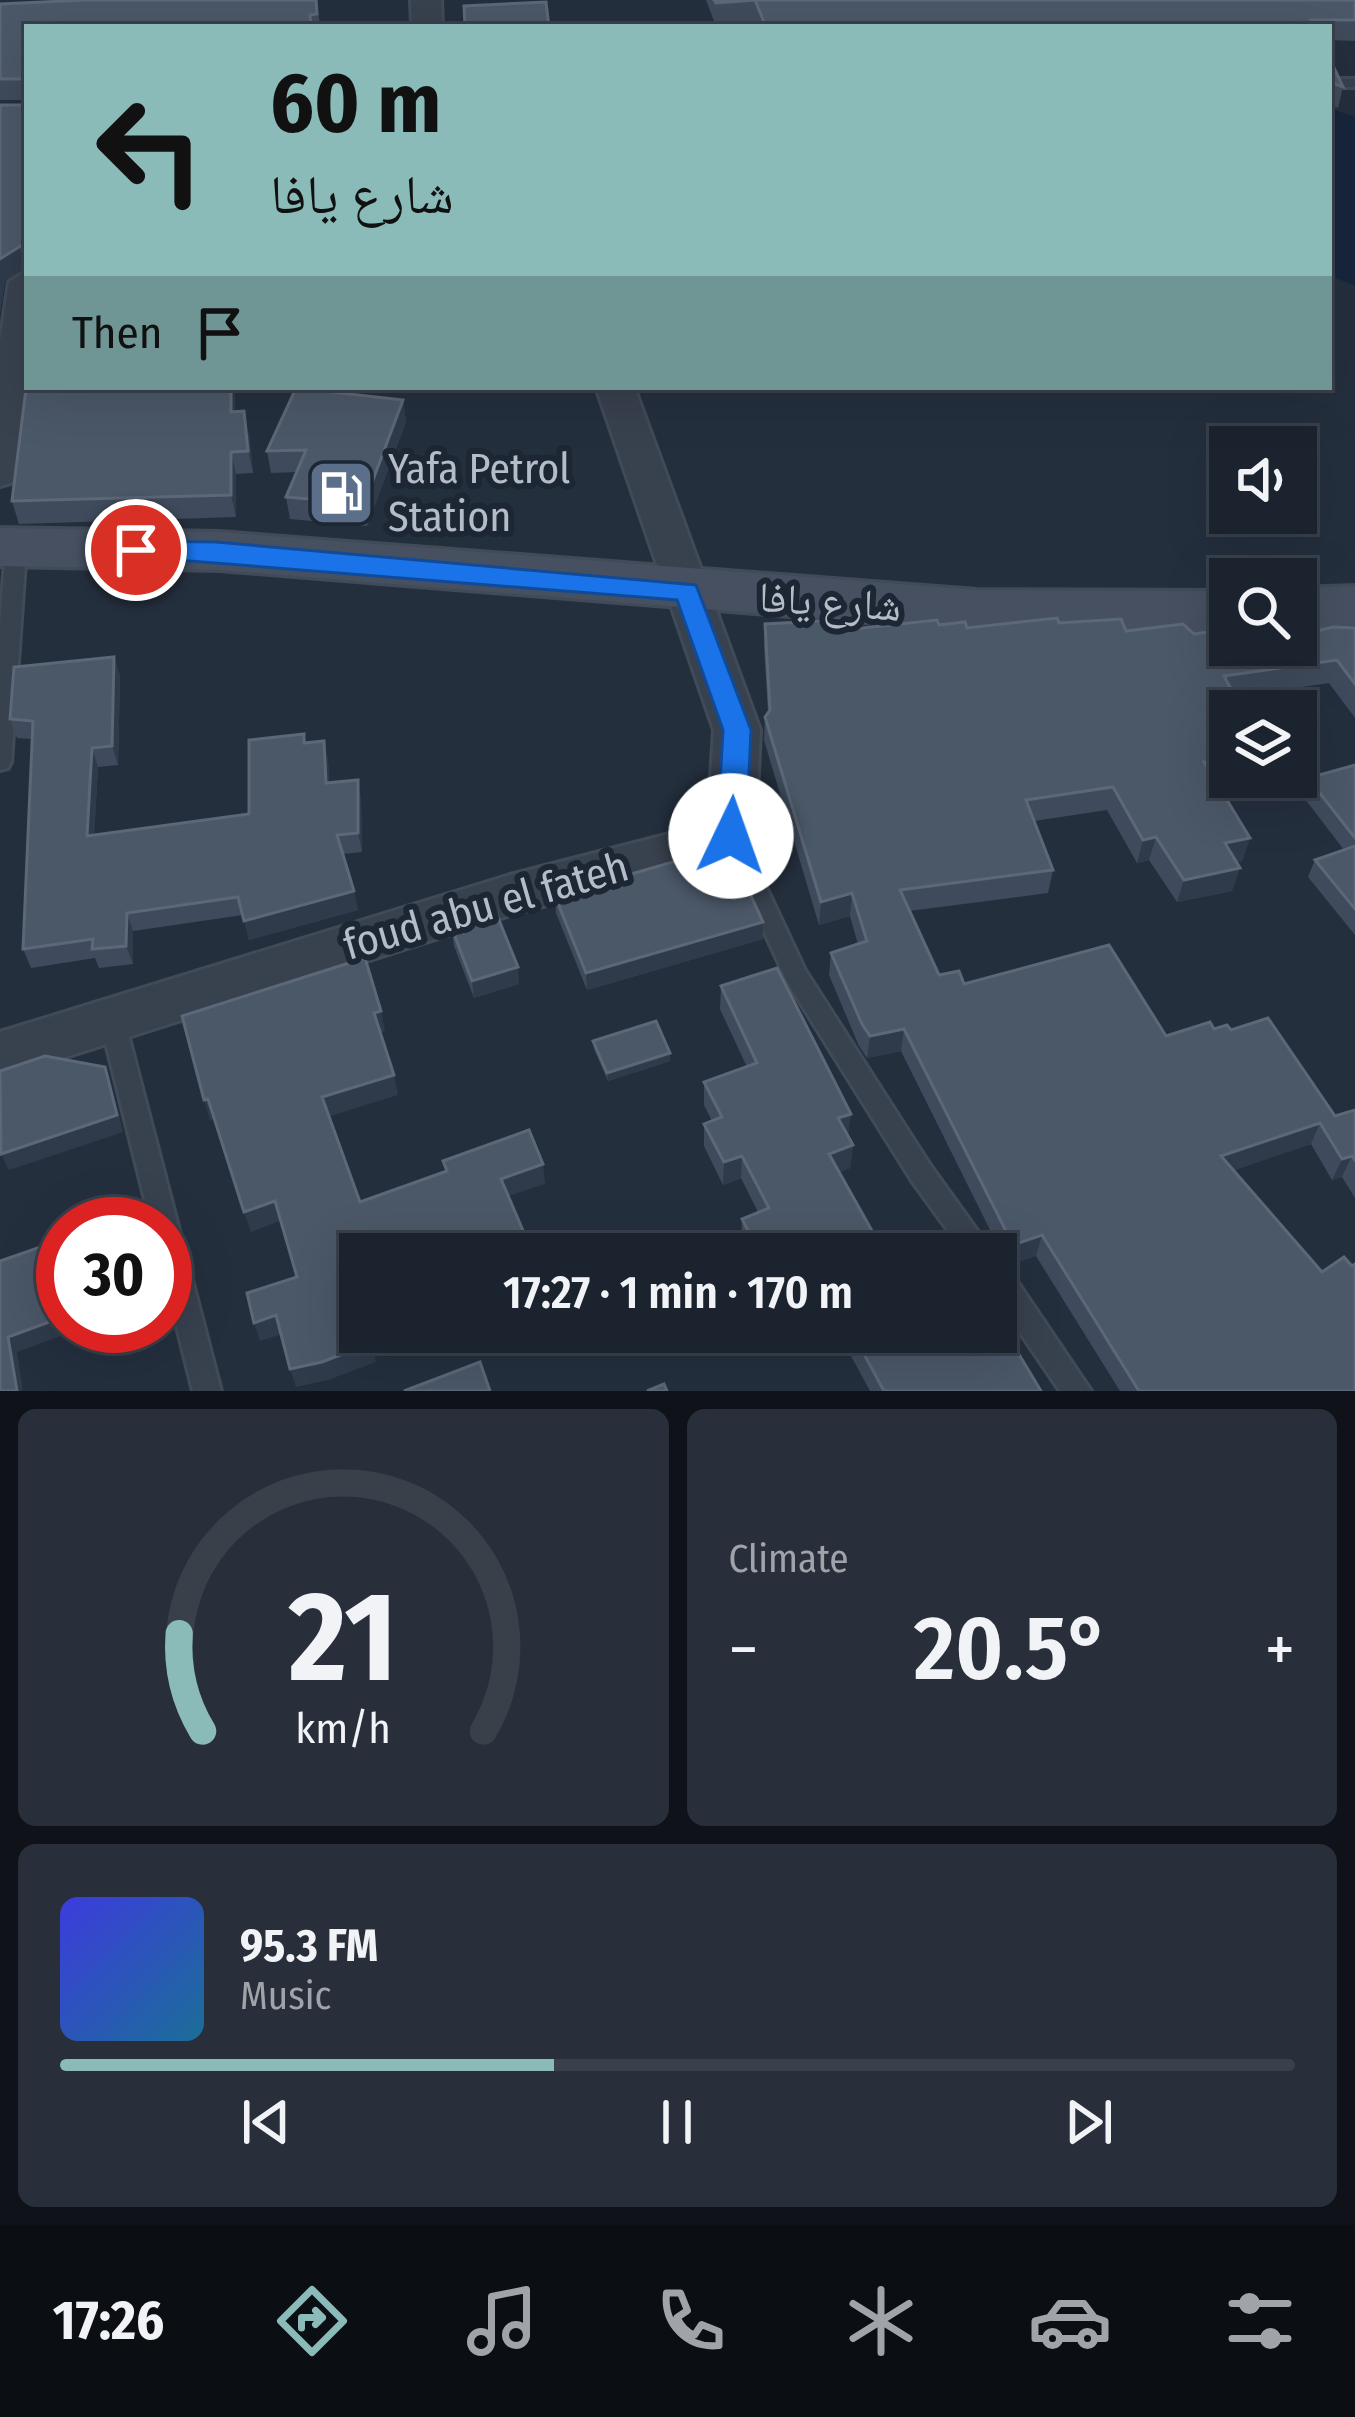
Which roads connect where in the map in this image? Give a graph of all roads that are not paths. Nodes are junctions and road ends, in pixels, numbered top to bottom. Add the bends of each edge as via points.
1 (24, 303) edge
2 (616, 390) edge
3 (0, 473) edge
4 (8, 547) edge
5 (687, 592) junction
6 (1355, 608) edge
7 (1317, 609) edge
8 (1209, 613) edge
9 (0, 762) edge
10 (731, 836) junction
11 (112, 1019) junction
12 (0, 1055) edge
13 (158, 1197) edge
14 (965, 1233) edge
15 (1017, 1304) edge
16 (192, 1329) edge
17 (208, 1391) edge
18 (1077, 1391) edge

1 - 3 street
2 - 5 street
4 - 5 street, شارع يافا via 216,551
4 - 9 lane
5 - 8 street, شارع يافا via 1096,616
5 - 10 street via 737,730
6 - 7 street
10 - 11 street, foud abu el fateh via 510,895
10 - 14 lane via 796,976
11 - 12 street, foud abu el fateh
11 - 13 lane
15 - 18 lane
16 - 17 lane

